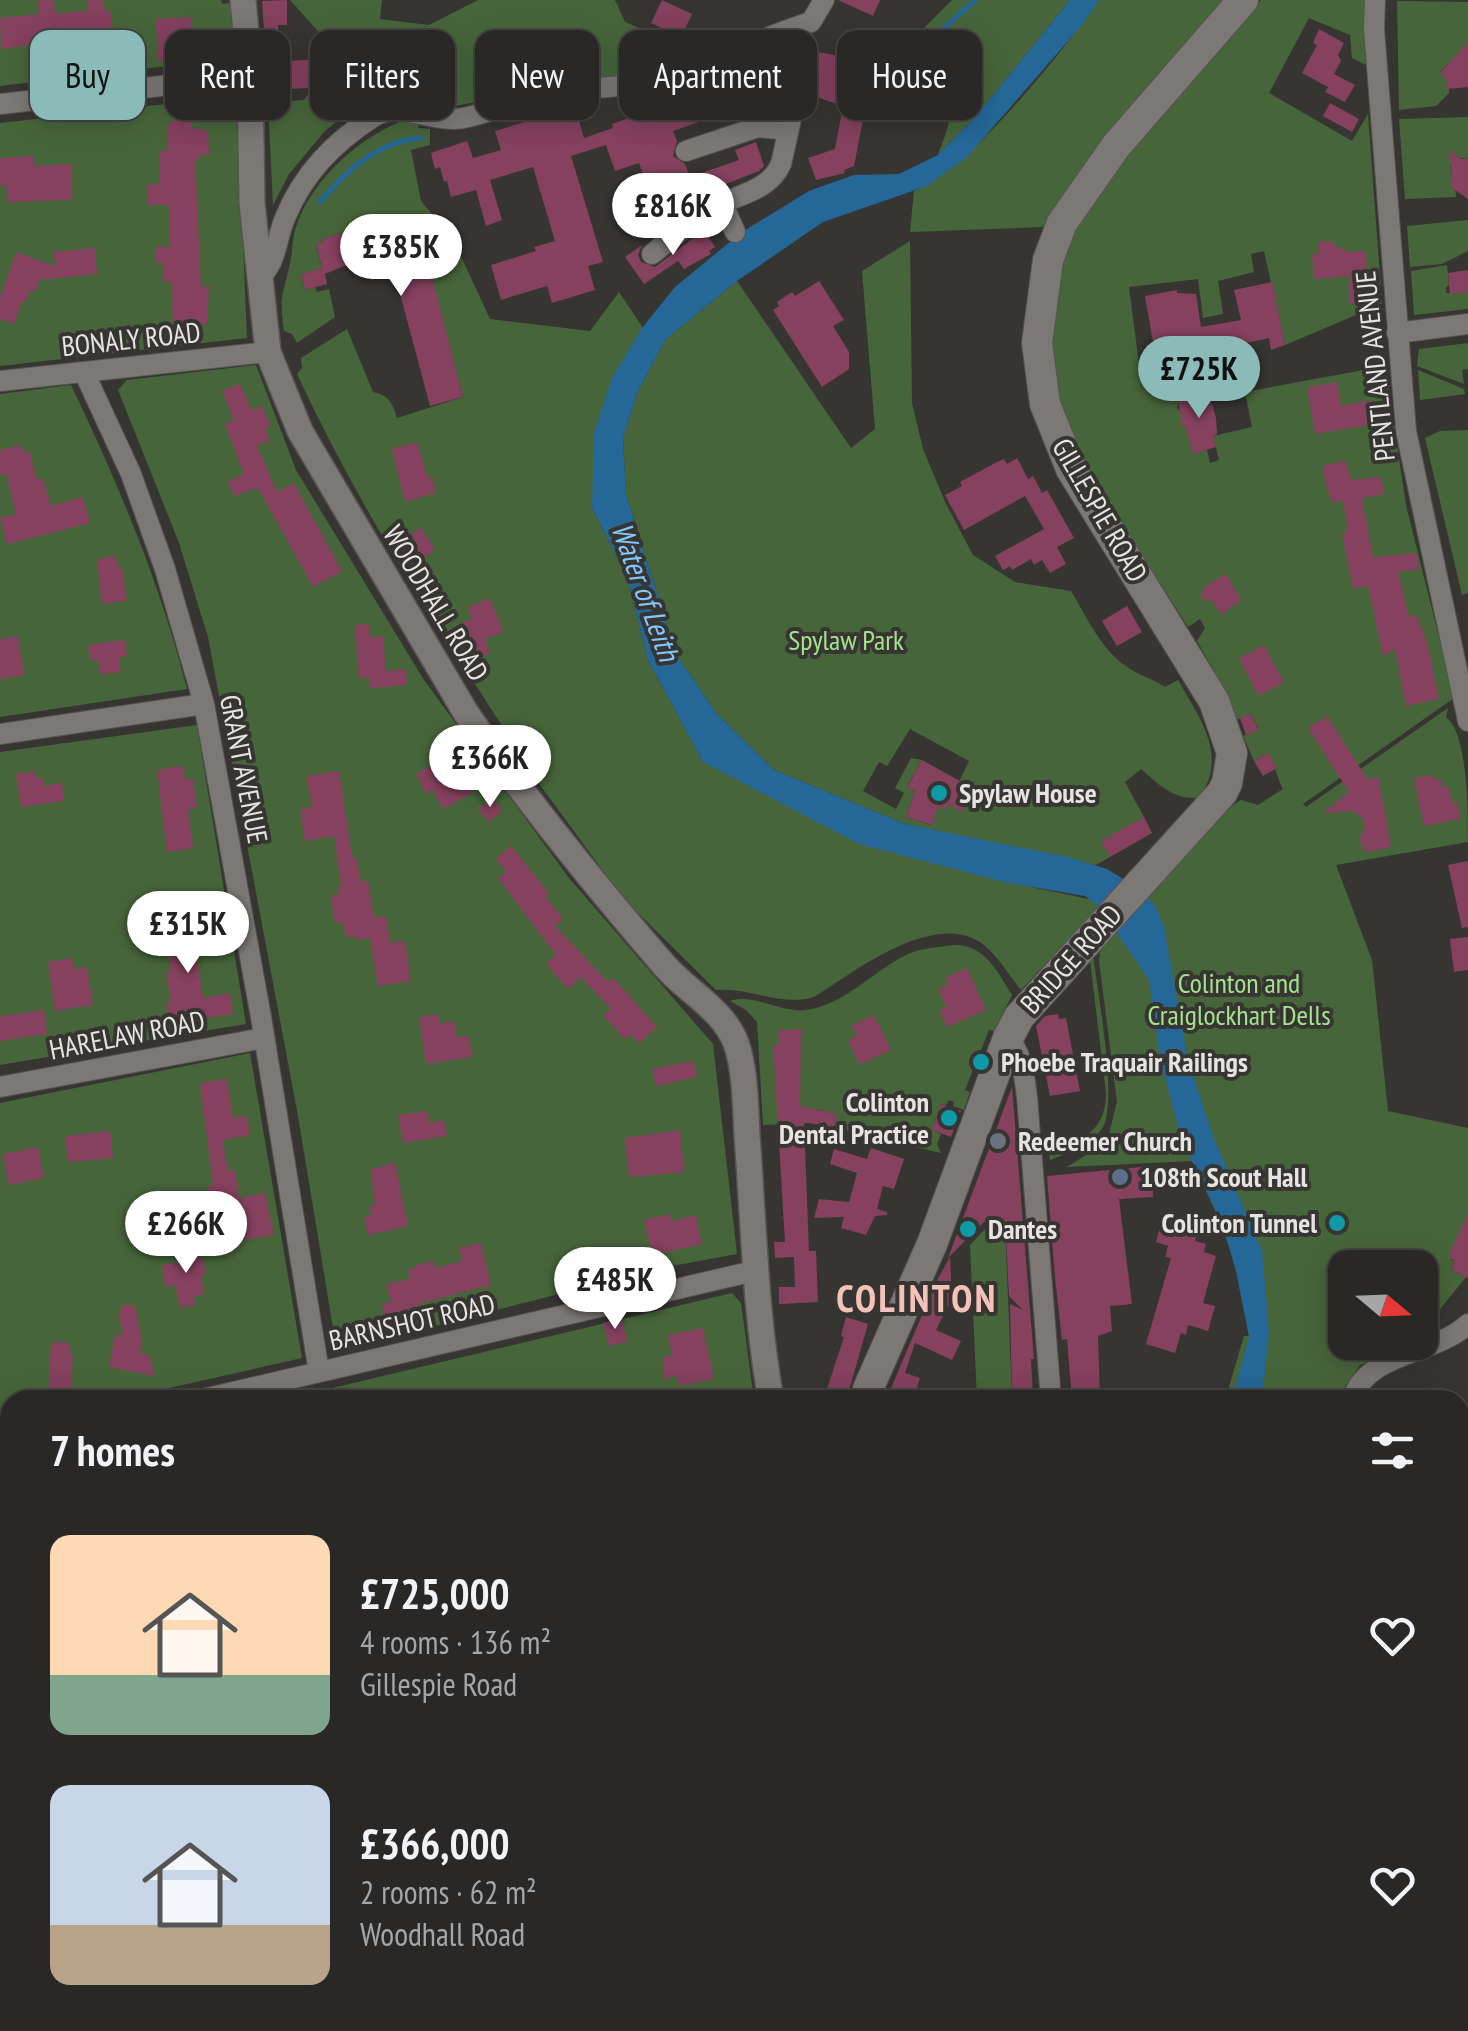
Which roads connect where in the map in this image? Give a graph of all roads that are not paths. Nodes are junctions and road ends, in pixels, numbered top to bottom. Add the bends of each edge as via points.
1 (243, 0) edge
2 (824, 0) edge
3 (1243, 0) edge
4 (1375, 0) edge
5 (799, 26) junction
6 (246, 30) edge
7 (165, 86) edge
8 (0, 104) edge
9 (251, 120) edge
10 (788, 130) junction
11 (686, 151) dead end
12 (722, 202) junction
13 (735, 232) dead end
14 (652, 254) dead end
15 (258, 279) junction
16 (1468, 324) edge
17 (1397, 333) junction
18 (268, 352) junction
19 (84, 372) junction
20 (0, 381) edge
21 (204, 704) junction
22 (1468, 721) edge
23 (0, 734) edge
24 (1230, 768) joint
25 (264, 1038) junction
26 (1008, 1038) junction
27 (0, 1087) edge
28 (754, 1271) junction
29 (1468, 1324) edge
30 (318, 1372) junction
31 (242, 1390) edge
32 (770, 1390) edge
33 (868, 1390) edge
34 (1050, 1390) edge
35 (1358, 1390) edge

1 - 6 street, WOODHALL ROAD
2 - 5 street via 811,22
3 - 24 main road, GILLESPIE ROAD via 1116,146 1062,223 1048,260 1037,343 1055,434 1214,702 1231,748
4 - 17 street, PENTLAND AVENUE
5 - 10 street via 805,57
5 - 15 street via 659,79 563,92 459,120 396,110 375,115 308,174 282,223 275,258
7 - 8 street
9 - 15 street, WOODHALL ROAD
10 - 11 street via 758,127
10 - 12 street via 775,177
12 - 13 street
12 - 14 street
15 - 18 street, WOODHALL ROAD
16 - 17 street
17 - 22 street, PENTLAND AVENUE via 1410,452
18 - 19 street, BONALY ROAD
18 - 28 street, WOODHALL ROAD via 300,431 485,740 621,915 730,1032 744,1102
19 - 20 street, BONALY ROAD
19 - 21 street, GRANT AVENUE via 142,506
21 - 23 street
21 - 25 street, GRANT AVENUE
24 - 26 main road, BRIDGE ROAD via 1211,805 1030,1001
25 - 27 street, HARELAW ROAD
25 - 30 street, GRANT AVENUE
26 - 33 main road, BRIDGE ROAD
26 - 34 street via 1022,1062 1027,1096
28 - 30 street, BARNSHOT ROAD
28 - 32 street, WOODHALL ROAD
29 - 35 street via 1446,1341 1369,1372
30 - 31 street, BARNSHOT ROAD

